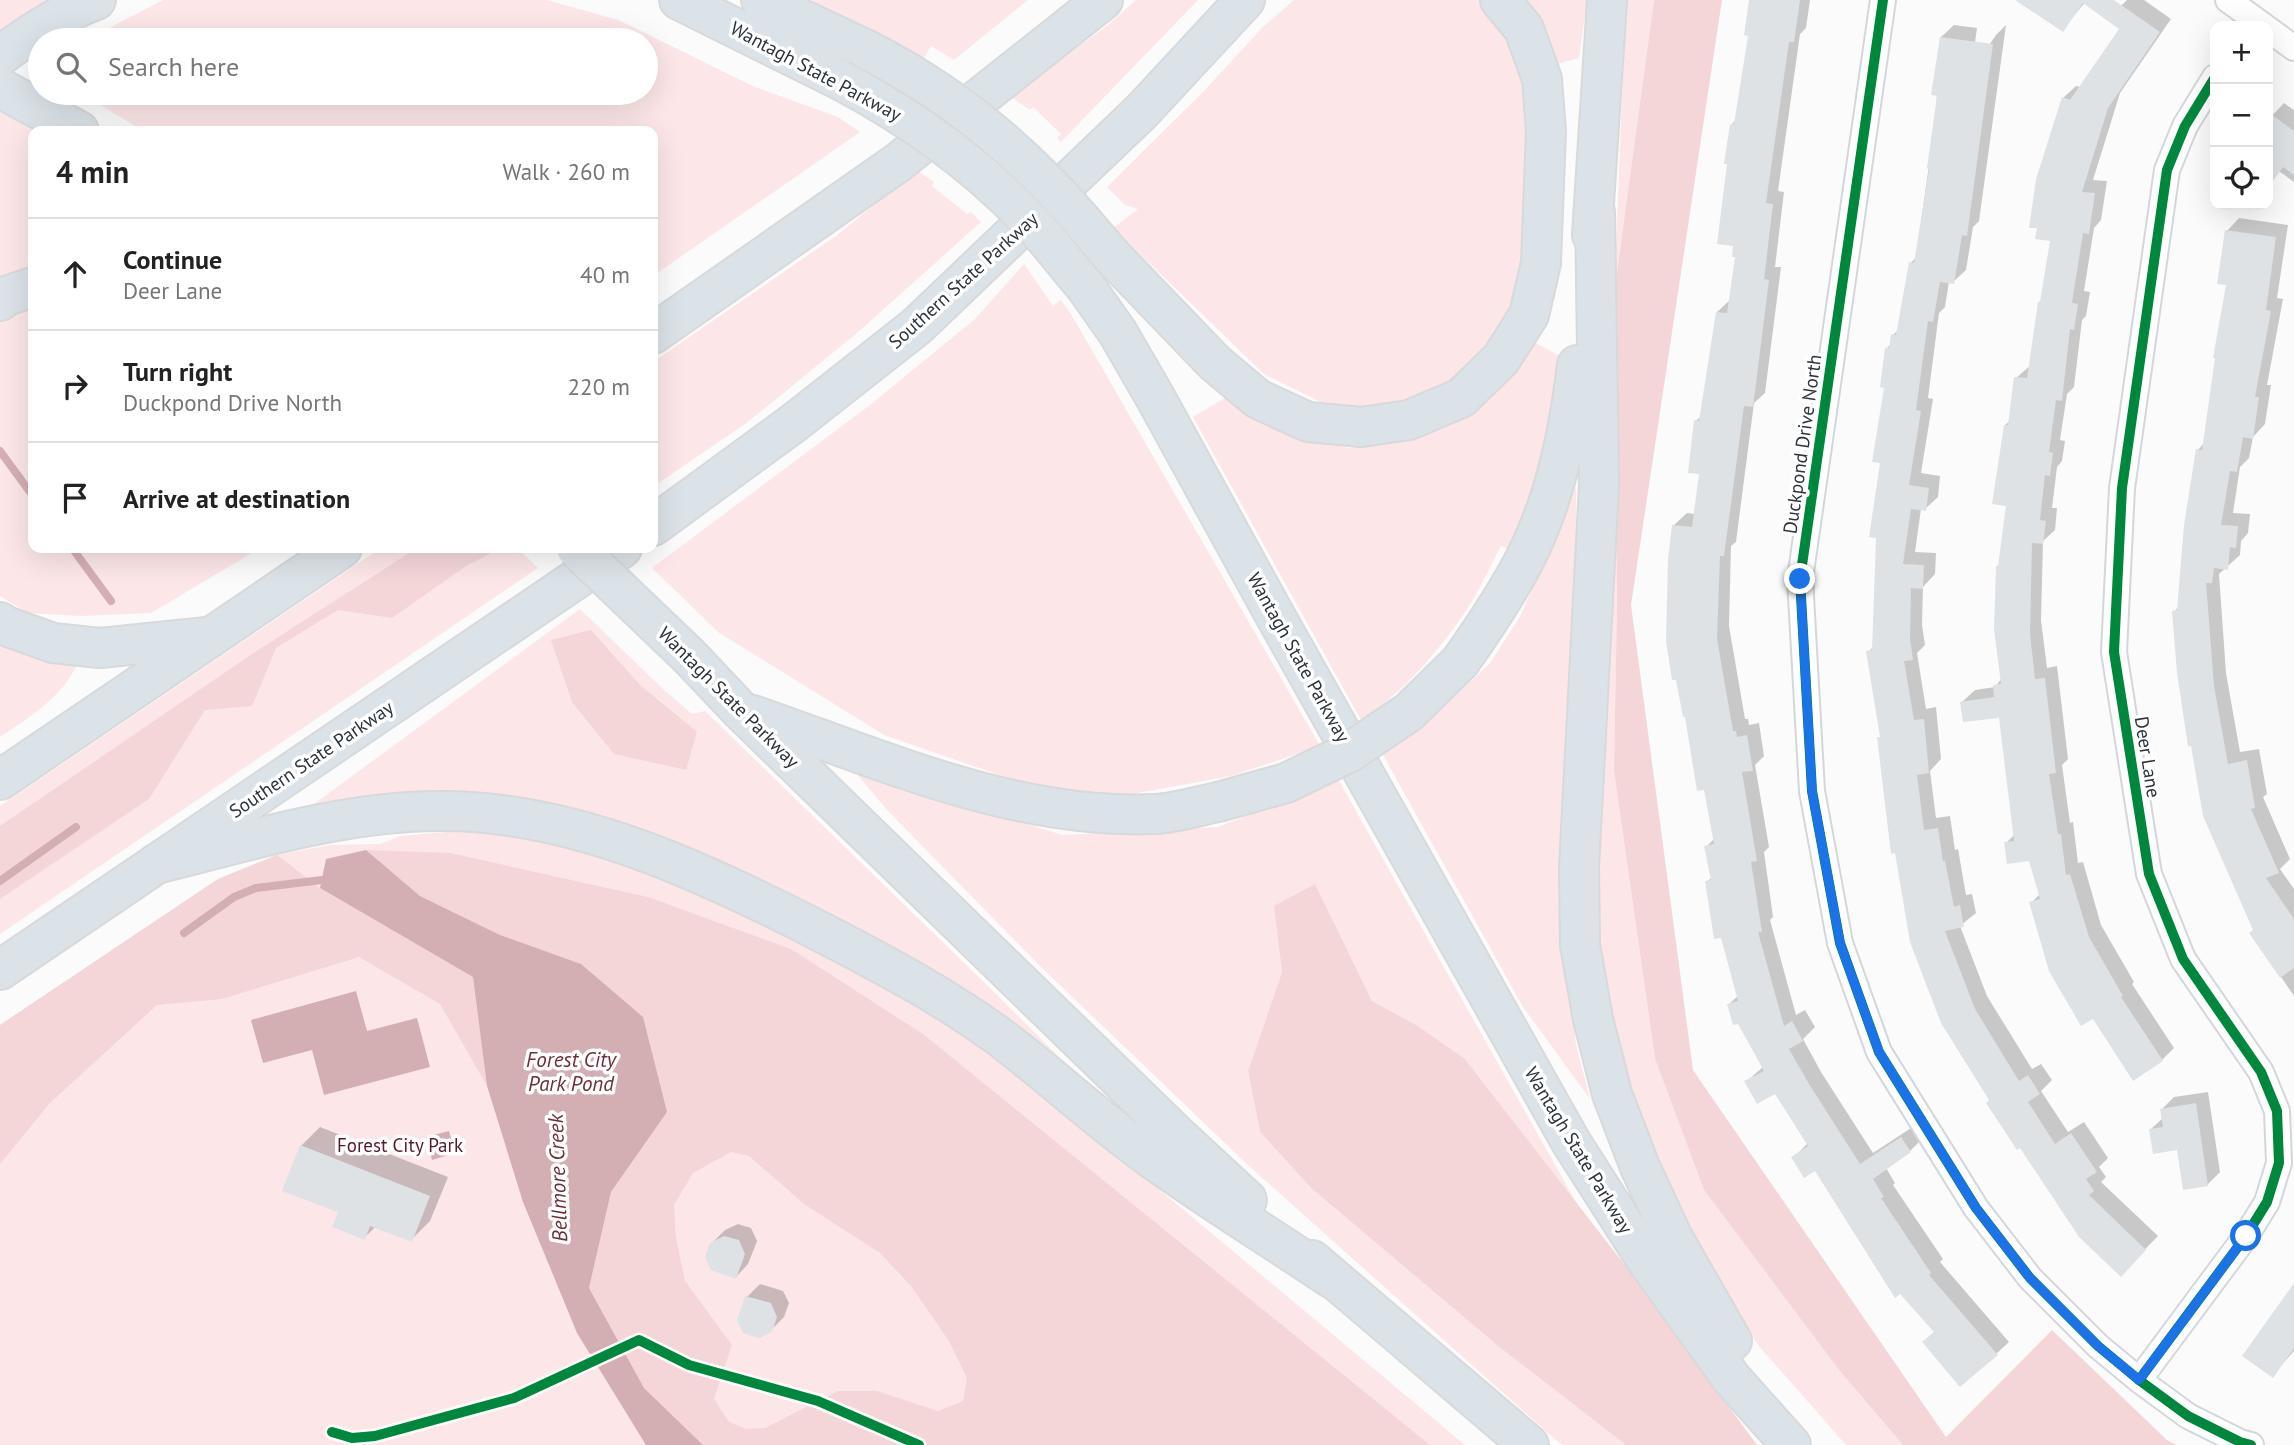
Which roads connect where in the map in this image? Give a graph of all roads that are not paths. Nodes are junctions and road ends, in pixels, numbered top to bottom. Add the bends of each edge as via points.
1 (679, 0) edge
2 (761, 0) edge
3 (1103, 0) edge
4 (1245, 0) edge
5 (1500, 0) edge
6 (1607, 0) edge
7 (1883, 0) edge
8 (2228, 0) edge
9 (88, 3) edge
10 (2254, 21) edge
11 (42, 28) edge
12 (2273, 34) edge
13 (28, 35) edge
14 (2294, 48) edge
15 (0, 56) edge
16 (2211, 84) edge
17 (0, 88) edge
18 (28, 103) edge
19 (31, 105) edge
20 (70, 126) edge
21 (1595, 212) junction
22 (28, 289) edge
23 (0, 301) edge
24 (658, 330) edge
25 (658, 522) edge
26 (335, 553) edge
27 (581, 553) edge
28 (615, 553) edge
29 (0, 622) edge
30 (213, 636) junction
31 (741, 711) junction
32 (0, 780) edge
33 (156, 864) junction
34 (0, 970) edge
35 (1331, 1278) junction
36 (2139, 1380) junction
37 (1528, 1445) edge
38 (1791, 1445) edge
39 (1800, 1445) edge
40 (2251, 1445) edge

1 - 38 highway, Wantagh State Parkway, bridge via 840,80 919,127 975,169 1026,217 1084,286 1156,397 1571,1142 1647,1261 1732,1379
2 - 5 highway, bridge via 867,50 943,96 997,138 1048,184 1215,363 1258,399 1308,422 1361,427 1409,420 1461,398 1501,359 1529,315 1541,263 1546,131 1542,79 1524,29
3 - 24 highway via 895,164
4 - 25 highway, Southern State Parkway via 1141,112 917,326
6 - 21 highway
7 - 36 street, Duckpond Drive North via 1800,579 1812,791 1835,918 1879,1052 1976,1208 2030,1278
8 - 10 street
9 - 11 highway
12 - 14 street
13 - 15 highway
16 - 36 street, Deer Lane via 2185,126 2167,170 2122,488 2113,652 2149,874 2183,959 2261,1072 2277,1111 2279,1163 2267,1202 2246,1236
17 - 18 highway
19 - 20 highway
21 - 31 highway, bridge via 1571,414 1555,482 1527,555 1460,662 1409,712 1350,752 1286,783 1218,802 1157,814 1093,813 972,792
21 - 39 highway via 1598,485 1579,868 1580,945 1612,1094 1640,1167 1710,1305
22 - 23 highway
26 - 30 highway
27 - 31 highway, Wantagh State Parkway, bridge
28 - 33 highway, Southern State Parkway
29 - 30 highway via 53,643 100,648
30 - 32 highway
31 - 35 highway, Wantagh State Parkway via 1180,1138
33 - 34 highway, Southern State Parkway
33 - 35 highway via 364,816 440,810 510,816 641,851 792,917 935,996 998,1036 1158,1163
35 - 37 highway, Wantagh State Parkway
36 - 40 street, Duckpond Drive North via 2188,1416

